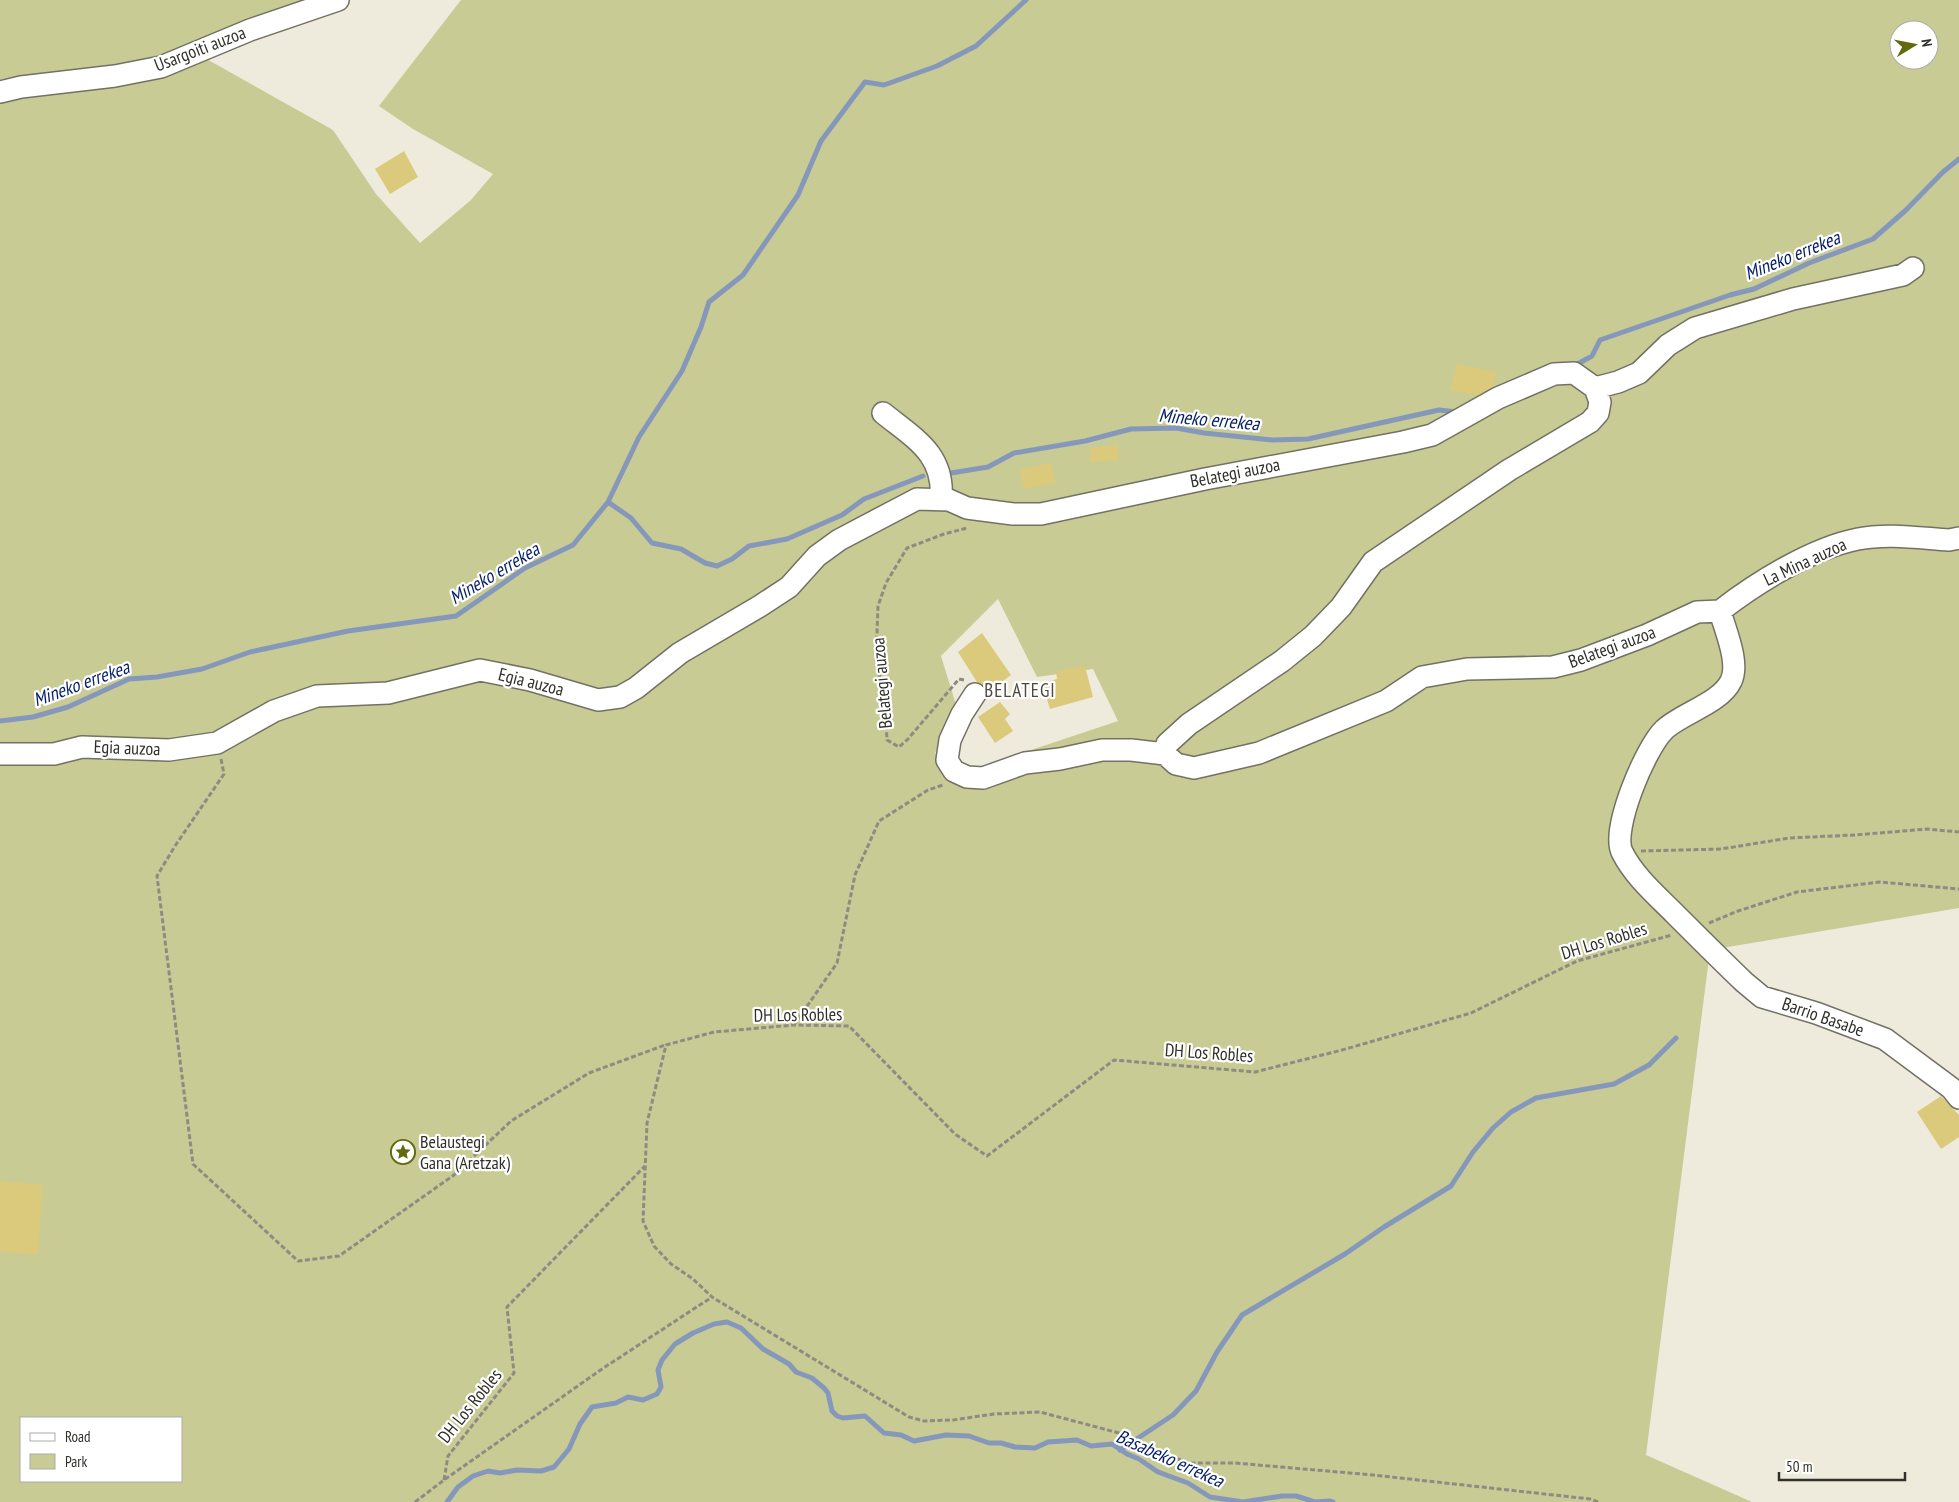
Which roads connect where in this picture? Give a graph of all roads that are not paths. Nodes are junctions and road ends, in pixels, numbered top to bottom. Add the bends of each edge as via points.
1 (338, 0) edge
2 (0, 92) edge
3 (1913, 268) dead end
4 (1595, 388) junction
5 (884, 414) dead end
6 (941, 500) junction
7 (1013, 514) joint
8 (1959, 538) edge
9 (1720, 612) junction
10 (975, 694) road end
11 (0, 754) edge
12 (1165, 754) junction
13 (1959, 1098) edge

1 - 2 lane, Usargoiti auzoa via 250,30 161,67
3 - 4 lane via 1903,275 1793,299 1695,328 1668,345 1639,373
4 - 7 lane, Belategi auzoa via 1574,373 1554,374 1498,398 1432,435 1041,514
4 - 12 lane via 1600,402 1598,413 1590,422 1510,470 1373,562 1341,607 1312,636 1282,661 1189,724 1166,744
5 - 6 lane via 927,450 938,466
6 - 7 lane, Egia auzoa via 967,508
6 - 11 lane, Egia auzoa via 917,499 839,540 817,556 789,587 680,653 620,697 598,700 530,680 480,670 388,693 317,696 274,711 217,744 169,750 82,747 54,754
8 - 9 lane, La Mina auzoa via 1889,536 1832,546 1772,575
9 - 12 lane, Belategi auzoa via 1697,612 1647,635 1553,667 1467,669 1422,677 1386,701 1259,753 1194,768 1176,764
9 - 13 lane, Barrio Basabe via 1734,663 1731,681 1720,695 1664,730 1643,763 1630,794 1620,829 1621,850 1637,876 1762,997 1885,1039 1951,1088
10 - 12 lane, Belategi auzoa via 950,740 947,760 954,771 968,777 983,778 1025,763 1102,750

